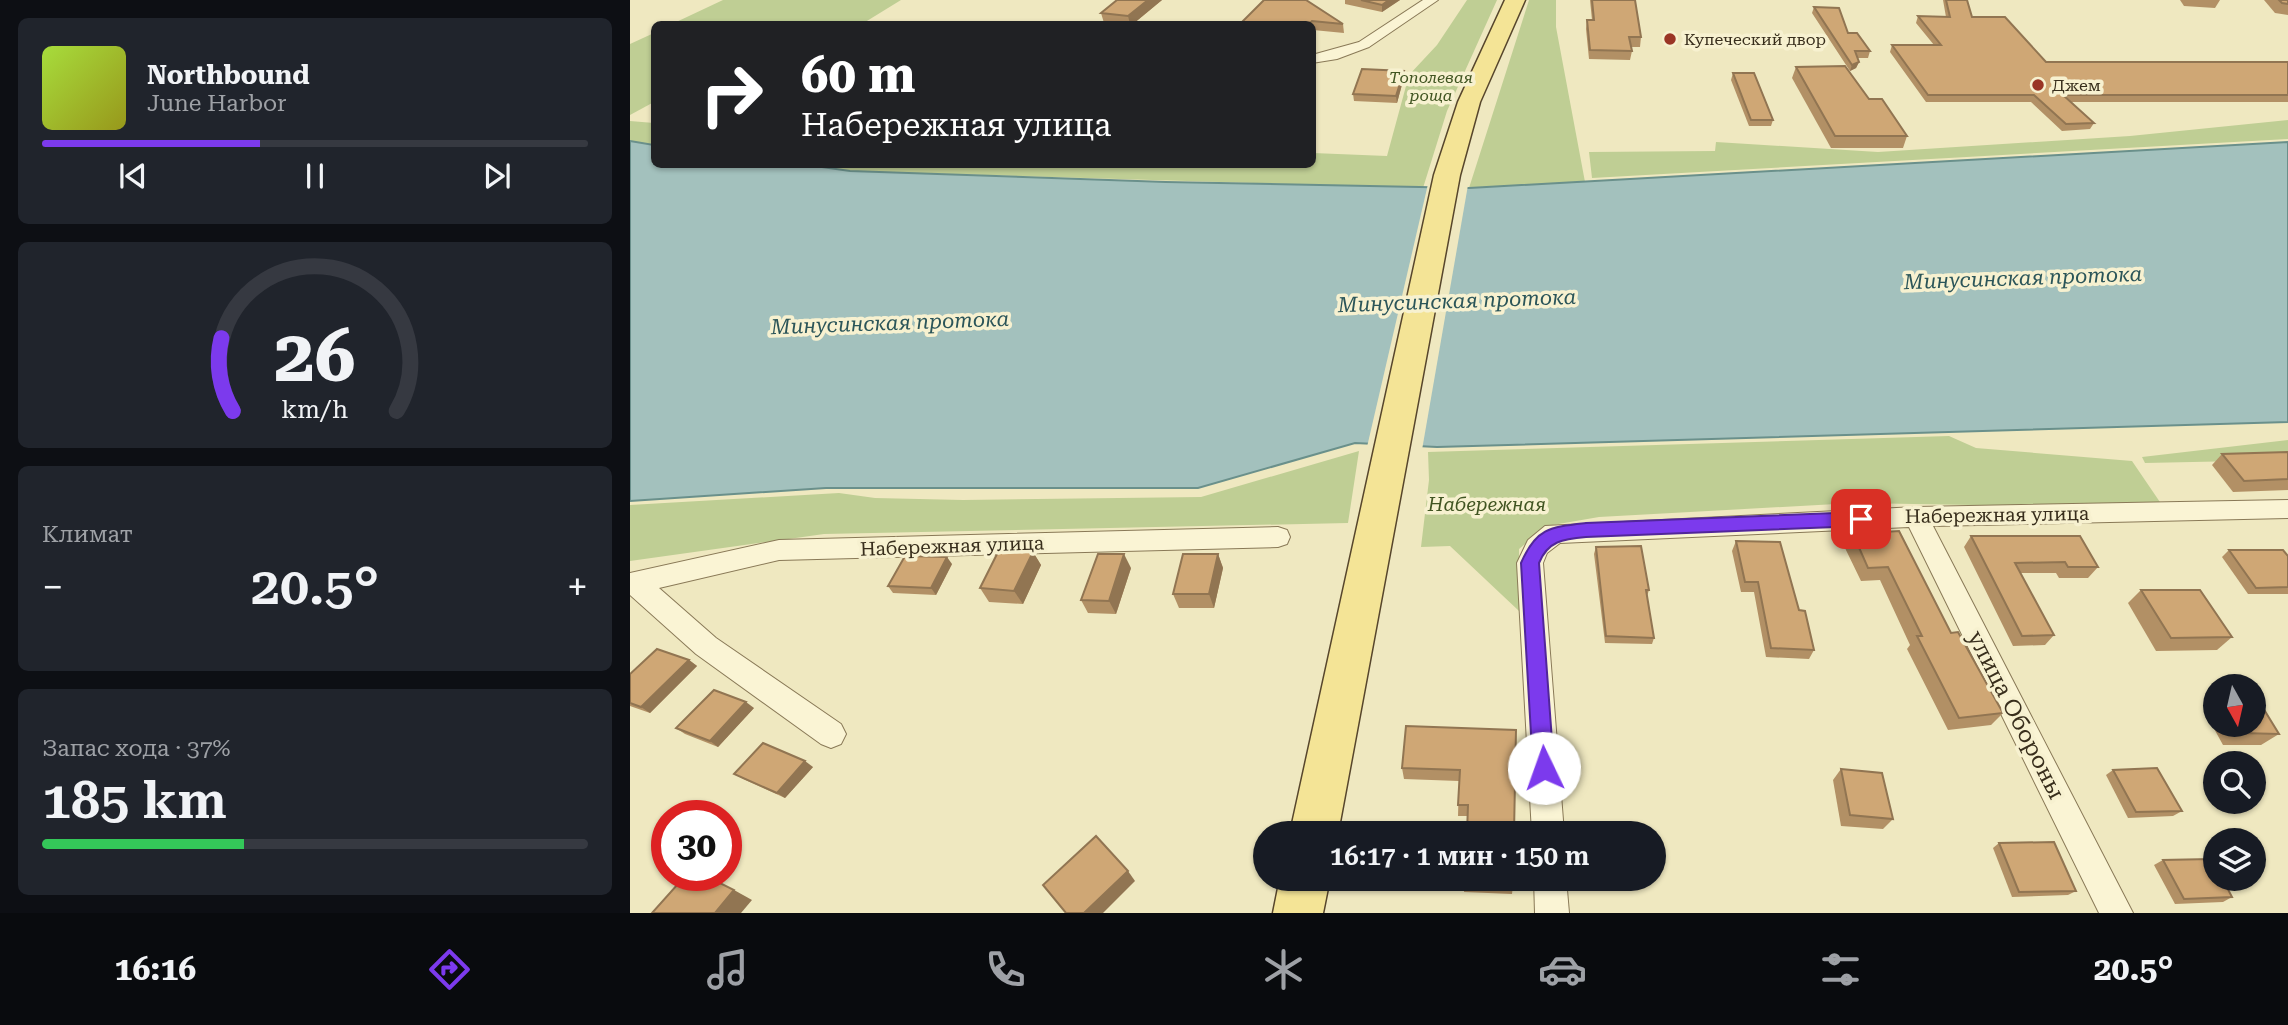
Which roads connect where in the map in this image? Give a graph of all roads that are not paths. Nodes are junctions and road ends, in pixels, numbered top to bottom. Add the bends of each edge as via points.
1 (1432, 0) edge
2 (1515, 0) edge
3 (1318, 58) edge
4 (2288, 509) edge
5 (1916, 517) junction
6 (1278, 537) dead end
7 (633, 583) edge
8 (831, 734) dead end
9 (1316, 821) edge
10 (1547, 821) edge
11 (1302, 891) edge
12 (1551, 891) edge
13 (1298, 913) edge
14 (1552, 913) edge
15 (2116, 913) edge

1 - 3 street via 1366,46
2 - 9 main road via 1469,102 1447,175
4 - 5 street, Набережная улица
5 - 10 street, Набережная улица via 1586,530 1554,533 1537,547 1530,563
5 - 15 street, улица Обороны
6 - 7 street, Набережная улица via 779,550
7 - 8 street via 706,646
11 - 13 main road
12 - 14 street

